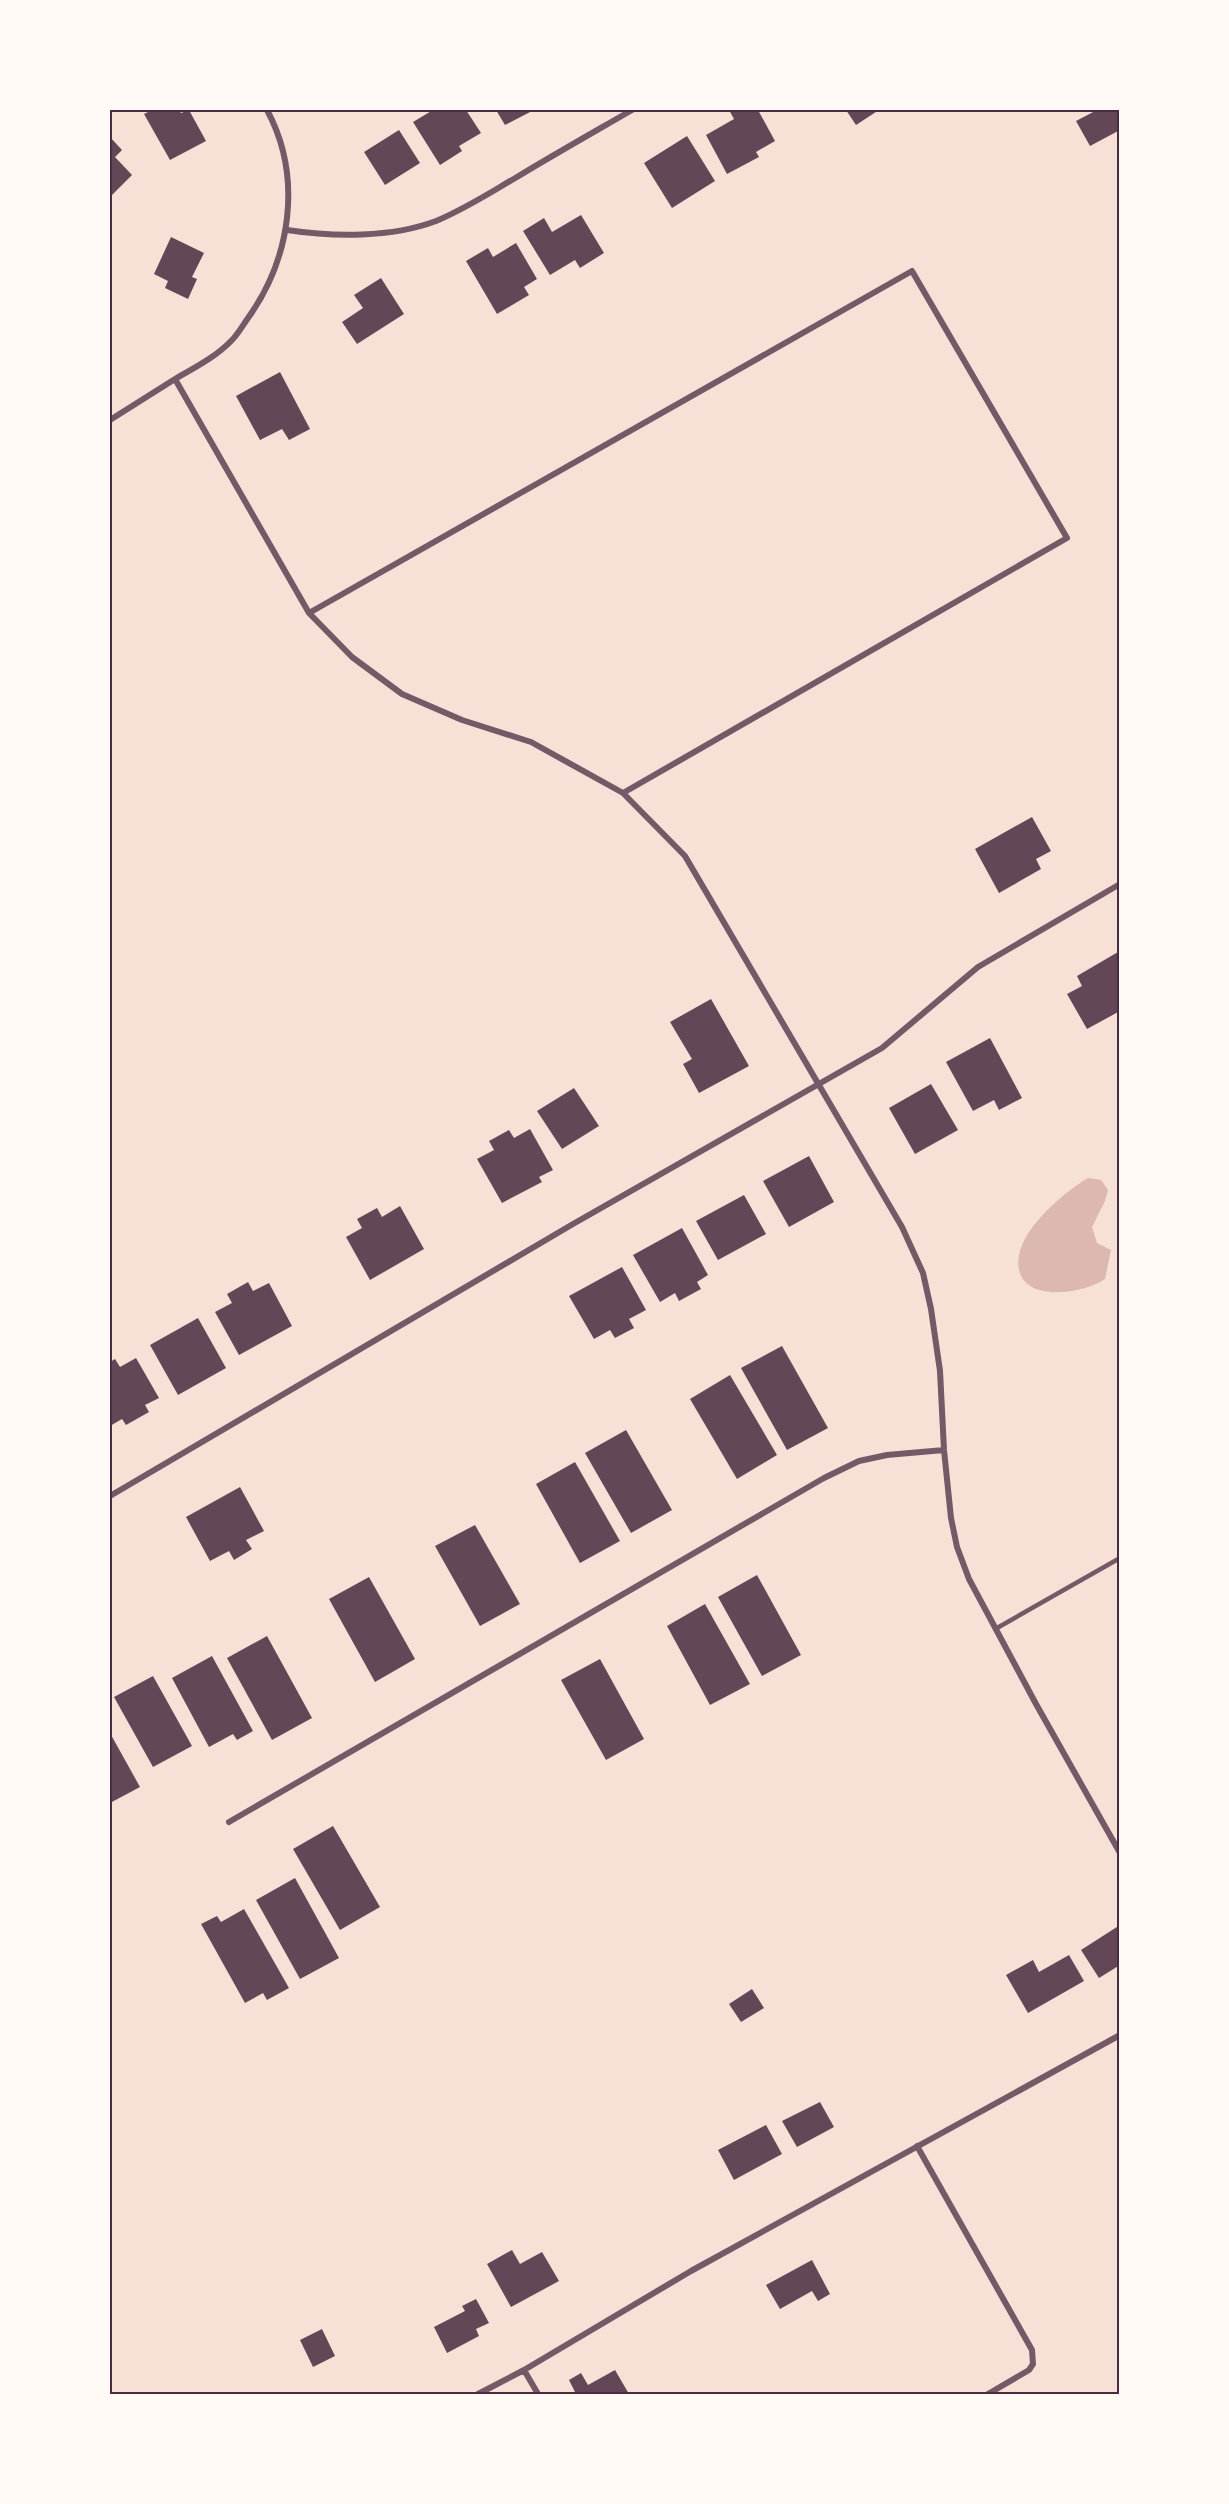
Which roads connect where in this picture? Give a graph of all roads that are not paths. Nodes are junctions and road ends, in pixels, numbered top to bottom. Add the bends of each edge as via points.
1 (267, 110) edge
2 (632, 110) edge
3 (287, 230) junction
4 (175, 379) junction
5 (110, 420) edge
6 (309, 613) junction
7 (623, 793) junction
8 (1119, 884) edge
9 (820, 1084) junction
10 (944, 1450) junction
11 (110, 1496) edge
12 (1119, 1558) edge
13 (997, 1628) junction
14 (229, 1822) dead end
15 (1119, 1853) edge
16 (1119, 2035) edge
17 (917, 2146) junction
18 (524, 2370) junction
19 (478, 2394) edge
20 (538, 2394) edge
21 (988, 2394) edge

1 - 3 street via 287,177
2 - 3 street via 468,206 435,221 367,233 313,234
3 - 4 street via 268,286 232,340
4 - 5 street
4 - 6 street
6 - 7 street via 352,657 402,694 462,720 531,742
6 - 7 street via 912,271 1067,538
7 - 9 street via 685,856
8 - 9 street via 978,967 882,1048
9 - 10 street via 902,1227 923,1273 940,1371
9 - 11 street
10 - 13 street via 957,1547 969,1579
10 - 14 street via 859,1461 825,1478
12 - 13 lane
13 - 15 street
16 - 17 street
17 - 18 street via 691,2271
17 - 21 street via 1034,2357 1029,2370
18 - 19 street
18 - 20 street

